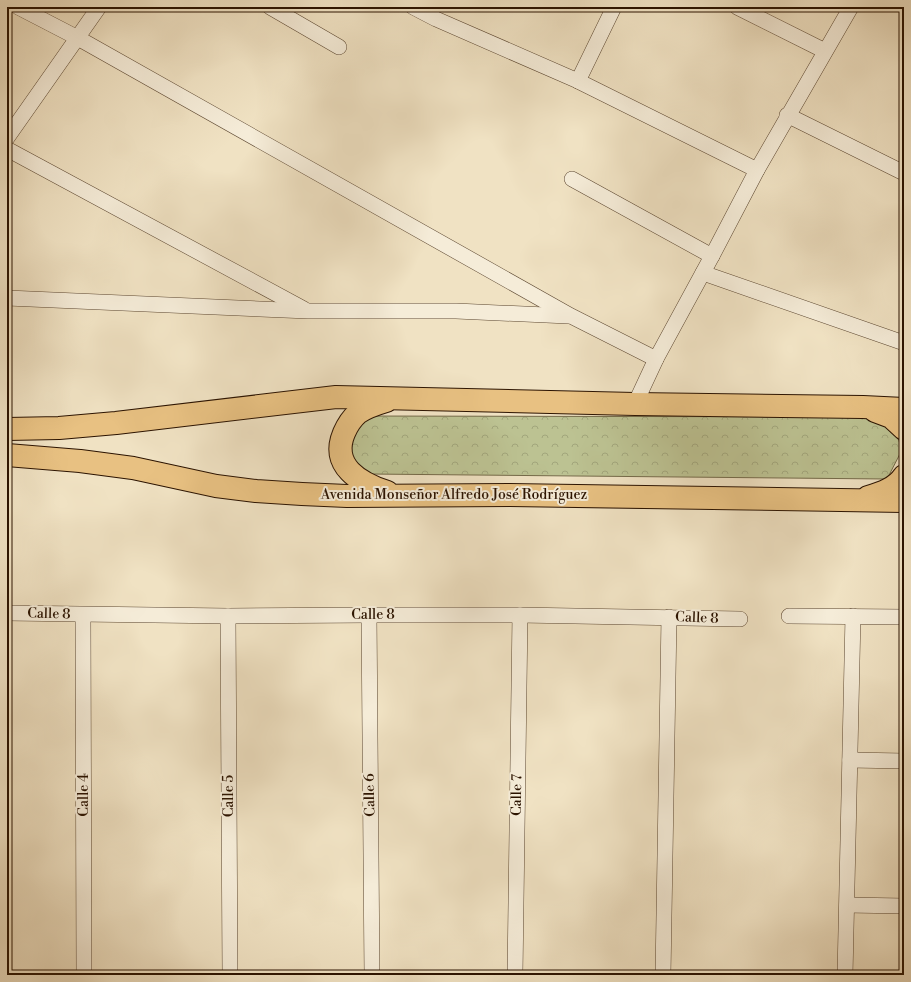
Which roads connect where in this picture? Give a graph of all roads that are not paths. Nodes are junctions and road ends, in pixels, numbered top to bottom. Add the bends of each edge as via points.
1 (18, 7) edge
2 (99, 7) edge
3 (270, 7) edge
4 (413, 7) edge
5 (614, 7) edge
6 (737, 7) edge
7 (851, 7) edge
8 (439, 13) edge
9 (76, 38) junction
10 (339, 47) dead end
11 (826, 51) junction
12 (578, 81) junction
13 (788, 115) junction
14 (7, 138) edge
15 (7, 149) edge
16 (757, 170) junction
17 (904, 173) edge
18 (572, 179) dead end
19 (712, 256) junction
20 (703, 273) junction
21 (7, 298) edge
22 (308, 311) junction
23 (571, 316) junction
24 (904, 343) edge
25 (656, 359) junction
26 (393, 398) junction
27 (635, 404) junction
28 (863, 407) junction
29 (904, 409) edge
30 (904, 428) edge
31 (7, 429) edge
32 (7, 455) edge
33 (904, 476) edge
34 (399, 496) junction
35 (849, 500) junction
36 (904, 501) edge
37 (7, 613) edge
38 (83, 615) junction
39 (368, 615) junction
40 (520, 615) junction
41 (228, 616) junction
42 (789, 616) dead end
43 (853, 616) junction
44 (669, 617) junction
45 (904, 617) edge
46 (740, 619) dead end
47 (850, 760) junction
48 (904, 761) edge
49 (847, 905) junction
50 (904, 906) edge
51 (84, 975) edge
52 (230, 975) edge
53 (372, 975) edge
54 (515, 975) edge
55 (663, 975) edge
56 (845, 975) edge

1 - 9 street
2 - 9 street
3 - 10 street
4 - 8 street
5 - 12 street
6 - 11 street
7 - 11 street
8 - 12 street
9 - 14 street
9 - 23 street
11 - 13 street
12 - 16 street
13 - 16 street
13 - 17 street
15 - 22 street
16 - 19 street
18 - 19 street
19 - 20 street
20 - 24 street
20 - 25 street
21 - 22 street
22 - 23 street via 456,311
23 - 25 street
25 - 27 street
26 - 27 highway
26 - 31 highway via 336,397 116,423
26 - 34 highway via 358,413 348,424 340,447 346,468 356,477 370,486
27 - 28 highway
28 - 29 highway
28 - 30 highway via 891,418
32 - 34 highway, Avenida Monseñor Alfredo José Rodríguez via 133,468 216,486 256,491
33 - 35 highway via 887,491
34 - 35 highway, Avenida Monseñor Alfredo José Rodríguez
35 - 36 highway, Avenida Monseñor Alfredo José Rodríguez
37 - 38 street, Calle 8
38 - 41 street, Calle 8
38 - 51 street, Calle 4
39 - 40 street, Calle 8
39 - 41 street, Calle 8
39 - 53 street, Calle 6
40 - 44 street, Calle 8
40 - 54 street, Calle 7
41 - 52 street, Calle 5
42 - 43 street
43 - 45 street
43 - 47 street
44 - 46 street, Calle 8
44 - 55 street
47 - 48 street
47 - 49 street
49 - 50 street
49 - 56 street

